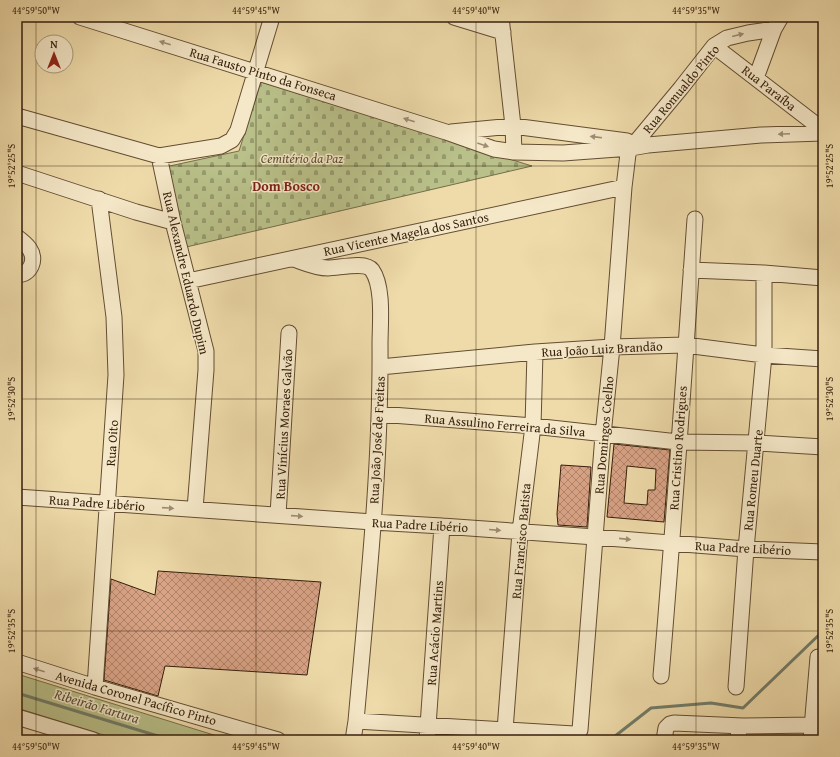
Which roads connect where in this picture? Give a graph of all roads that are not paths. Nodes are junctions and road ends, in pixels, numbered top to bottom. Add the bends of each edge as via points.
1 (80, 17) edge
2 (272, 17) edge
3 (454, 17) edge
4 (502, 17) edge
5 (777, 23) edge
6 (503, 32) junction
7 (714, 46) junction
8 (256, 72) junction
9 (756, 78) junction
10 (17, 116) edge
11 (513, 126) junction
12 (446, 132) junction
13 (823, 132) edge
14 (575, 134) junction
15 (638, 145) junction
16 (574, 151) junction
17 (514, 152) junction
18 (159, 156) junction
19 (17, 173) edge
20 (624, 187) junction
21 (99, 199) junction
22 (695, 219) dead end
23 (173, 222) junction
24 (17, 237) edge
25 (294, 259) junction
26 (691, 270) junction
27 (764, 273) junction
28 (17, 275) edge
29 (823, 278) edge
30 (188, 281) junction
31 (289, 333) dead end
32 (685, 345) junction
33 (612, 347) junction
34 (535, 352) junction
35 (764, 355) junction
36 (823, 359) edge
37 (380, 367) junction
38 (379, 414) junction
39 (533, 426) junction
40 (603, 435) junction
41 (678, 442) junction
42 (757, 443) junction
43 (823, 447) edge
44 (17, 497) edge
45 (108, 504) junction
46 (195, 509) junction
47 (278, 515) junction
48 (373, 522) junction
49 (442, 526) junction
50 (520, 532) junction
51 (595, 537) junction
52 (672, 544) junction
53 (746, 550) junction
54 (823, 552) edge
55 (818, 657) dead end
56 (17, 662) edge
57 (661, 676) dead end
58 (95, 687) junction
59 (736, 687) dead end
60 (17, 717) edge
61 (356, 721) junction
62 (505, 730) junction
63 (428, 733) edge
64 (739, 733) edge
65 (812, 733) edge
66 (93, 740) edge
67 (278, 740) edge
68 (353, 740) edge
69 (664, 740) edge

8 -> 1 street, Rua Fausto Pinto da Fonseca
2 - 8 street
3 - 6 street
4 - 6 street
7 -> 5 street, Rua Romualdo Pinto via 727,38
5 - 9 street
6 - 11 street
7 - 9 street, Rua Paraíba
7 - 15 street, Rua Romualdo Pinto
12 -> 8 street, Rua Fausto Pinto da Fonseca
8 - 18 street via 238,130 232,140 221,146
9 - 13 street, Rua Paraíba
10 - 18 street
11 - 12 street, Rua Fausto Pinto da Fonseca
11 - 14 street, Rua Fausto Pinto da Fonseca
11 - 17 street
12 -> 17 street, Rua Fausto Pinto da Fonseca via 494,149
13 -> 15 street, Rua Fausto Pinto da Fonseca
15 -> 14 street, Rua Fausto Pinto da Fonseca
14 - 16 street
15 - 16 street, Rua Fausto Pinto da Fonseca
15 - 20 street, Rua Domingos Coelho via 628,154
16 - 17 street, Rua Fausto Pinto da Fonseca
18 - 23 street, Rua Alexandre Eduardo Dupim
19 - 21 street
20 - 25 street, Rua Vicente Magela dos Santos
20 - 33 street, Rua Domingos Coelho
21 - 23 street
21 - 45 street, Rua Oito via 114,317 116,375
22 - 26 street, Rua Cristino Rodrigues
23 - 30 street, Rua Alexandre Eduardo Dupim
24 - 28 street via 32,253 30,270
25 - 30 street, Rua Vicente Magela dos Santos
25 - 37 street, Rua João José de Freitas via 318,267 361,265 371,269 376,278 380,300
26 - 27 street
26 - 32 street, Rua Cristino Rodrigues
27 - 29 street
27 - 35 street, Rua Romeu Duarte
30 - 46 street, Rua Alexandre Eduardo Dupim via 206,351
31 - 47 street, Rua Vinícius Moraes Galvão
32 - 33 street, Rua João Luiz Brandão
32 - 35 street, Rua João Luiz Brandão
32 - 41 street, Rua Cristino Rodrigues
33 - 34 street, Rua João Luiz Brandão
33 - 40 street, Rua Domingos Coelho
34 - 37 street, Rua João Luiz Brandão
34 - 39 street, Rua Francisco Batista
35 - 36 street, Rua João Luiz Brandão
35 - 42 street, Rua Romeu Duarte
37 - 38 street, Rua João José de Freitas
38 - 39 street, Rua Assulino Ferreira da Silva
38 - 48 street, Rua João José de Freitas
39 - 40 street, Rua Assulino Ferreira da Silva
39 - 50 street, Rua Francisco Batista
40 - 41 street, Rua Assulino Ferreira da Silva
40 - 51 street, Rua Domingos Coelho
41 - 42 street, Rua Assulino Ferreira da Silva
41 - 52 street, Rua Cristino Rodrigues
42 - 43 street, Rua Assulino Ferreira da Silva
42 - 53 street, Rua Romeu Duarte
44 - 45 street, Rua Padre Libério
45 -> 46 street, Rua Padre Libério
45 - 58 street, Rua Oito
46 - 47 street, Rua Padre Libério
47 -> 48 street, Rua Padre Libério
48 - 49 street, Rua Padre Libério
48 - 61 street, Rua João José de Freitas
49 -> 50 street, Rua Padre Libério
49 - 63 street, Rua Acácio Martins
50 - 51 street, Rua Padre Libério
50 - 62 street, Rua Francisco Batista
51 -> 52 street, Rua Padre Libério
51 - 62 street, Rua Domingos Coelho via 580,730 574,734
52 - 53 street, Rua Padre Libério
52 - 57 street, Rua Cristino Rodrigues
53 - 54 street, Rua Padre Libério
53 - 59 street, Rua Romeu Duarte
55 - 65 street
58 -> 56 street, Avenida Coronel Pacífico Pinto
58 - 67 street, Avenida Coronel Pacífico Pinto
60 - 66 street
61 - 63 street
61 - 68 street, Rua João José de Freitas
62 - 63 street
64 - 65 street
64 - 69 street via 674,723 666,728

